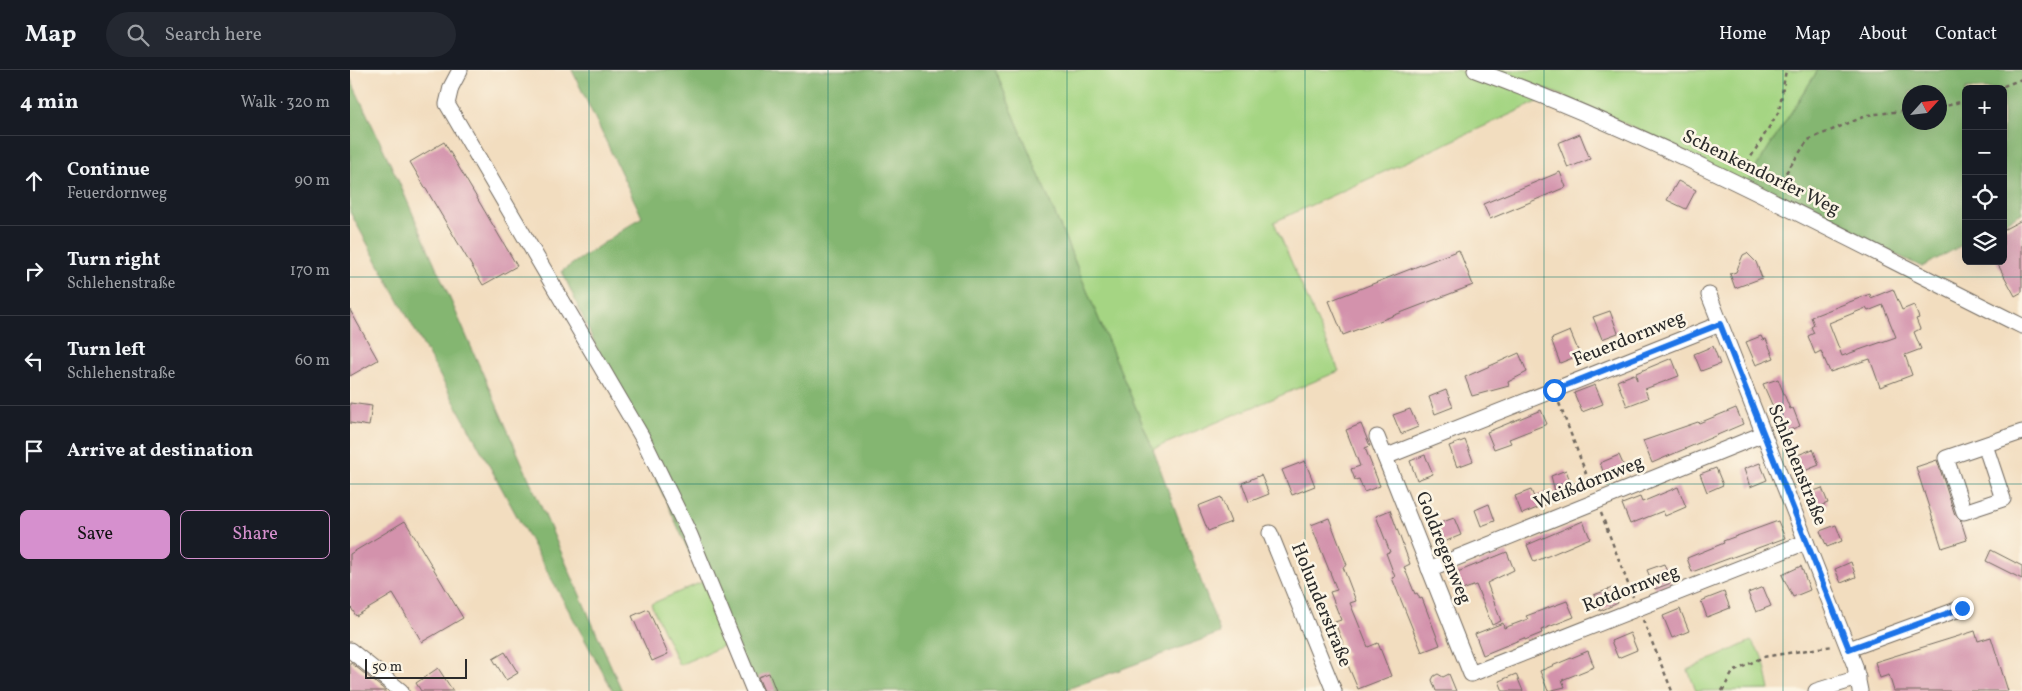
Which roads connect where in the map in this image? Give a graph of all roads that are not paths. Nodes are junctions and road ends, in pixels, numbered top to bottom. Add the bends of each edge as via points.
1 (460, 70) edge
2 (1475, 70) edge
3 (1709, 295) dead end
4 (1720, 324) junction
5 (2022, 326) edge
6 (2022, 432) edge
7 (1763, 434) junction
8 (1377, 436) dead end
9 (1985, 445) junction
10 (1385, 457) junction
11 (1270, 533) dead end
12 (1806, 542) junction
13 (1429, 569) junction
14 (1962, 608) dead end
15 (1848, 646) junction
16 (350, 650) edge
17 (1471, 674) joint
18 (1859, 684) edge
19 (401, 691) edge
20 (754, 691) edge
21 (1334, 691) edge
22 (1816, 691) edge

1 - 20 street via 447,104 642,437 690,534
2 - 5 street, Schenkendorfer Weg via 1549,97 1736,182
3 - 4 street, Schlehenstraße
4 - 7 street, Schlehenstraße
4 - 10 street, Feuerdornweg
6 - 9 street
7 - 12 street, Schlehenstraße
7 - 13 street, Weißdornweg
8 - 10 street, Goldregenweg
9 - 9 street via 2003,499 1964,512 1946,458
10 - 13 street, Goldregenweg
11 - 21 street, Holunderstraße
12 - 15 street, Schlehenstraße
12 - 17 street, Rotdornweg
13 - 17 street, Goldregenweg
14 - 15 street
15 - 18 street, Schlehenstraße
16 - 19 street
18 - 22 street

